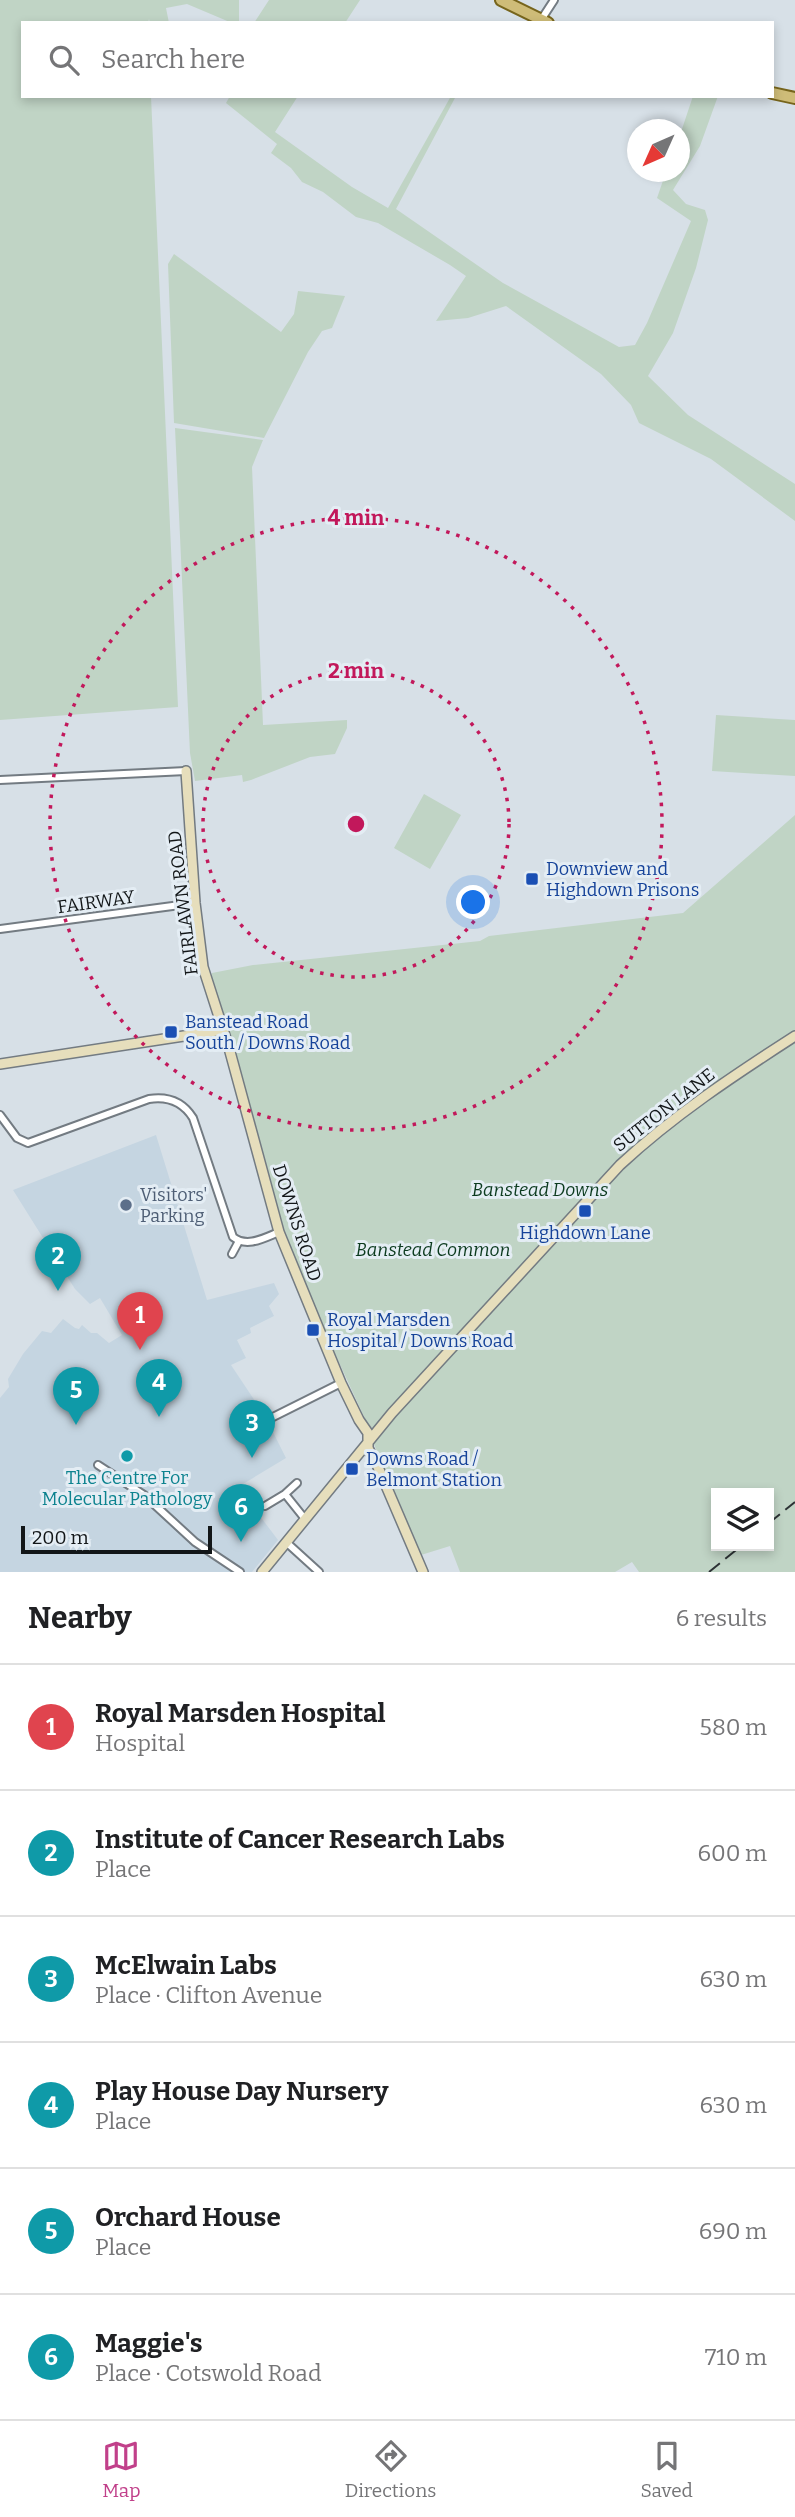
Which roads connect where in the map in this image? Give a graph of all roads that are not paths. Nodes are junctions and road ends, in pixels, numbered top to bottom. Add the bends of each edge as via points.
1 (501, 0) edge
2 (554, 0) edge
3 (545, 21) edge
4 (774, 93) edge
5 (795, 98) edge
6 (186, 771) joint
7 (0, 780) edge
8 (195, 903) junction
9 (0, 929) edge
10 (223, 1030) junction
11 (795, 1036) edge
12 (0, 1064) edge
13 (0, 1115) edge
14 (279, 1232) junction
15 (239, 1241) junction
16 (232, 1254) dead end
17 (341, 1383) junction
18 (267, 1420) dead end
19 (369, 1441) junction
20 (98, 1465) dead end
21 (297, 1483) dead end
22 (285, 1494) junction
23 (265, 1506) dead end
24 (305, 1519) junction
25 (286, 1542) junction
26 (240, 1572) edge
27 (262, 1572) edge
28 (319, 1572) edge
29 (423, 1572) edge

1 - 3 main road
2 - 3 street
4 - 5 main road
6 - 7 street
6 - 8 street, FAIRLAWN ROAD
8 - 9 street, FAIRWAY
8 - 10 street, FAIRLAWN ROAD via 203,967
10 - 12 street
10 - 14 street, DOWNS ROAD
11 - 19 street, SUTTON LANE via 658,1130 620,1165
13 - 15 street via 17,1138 28,1143 149,1100 178,1103 193,1118 229,1228
14 - 15 street
14 - 17 street, DOWNS ROAD
15 - 16 street
17 - 18 street
17 - 19 street, DOWNS ROAD
19 - 24 street, SUTTON LANE
19 - 29 street, DOWNS ROAD
20 - 26 street via 144,1495 195,1542
21 - 22 street
22 - 23 street
22 - 24 street
24 - 25 street, SUTTON LANE
25 - 27 street, SUTTON LANE
25 - 28 street

